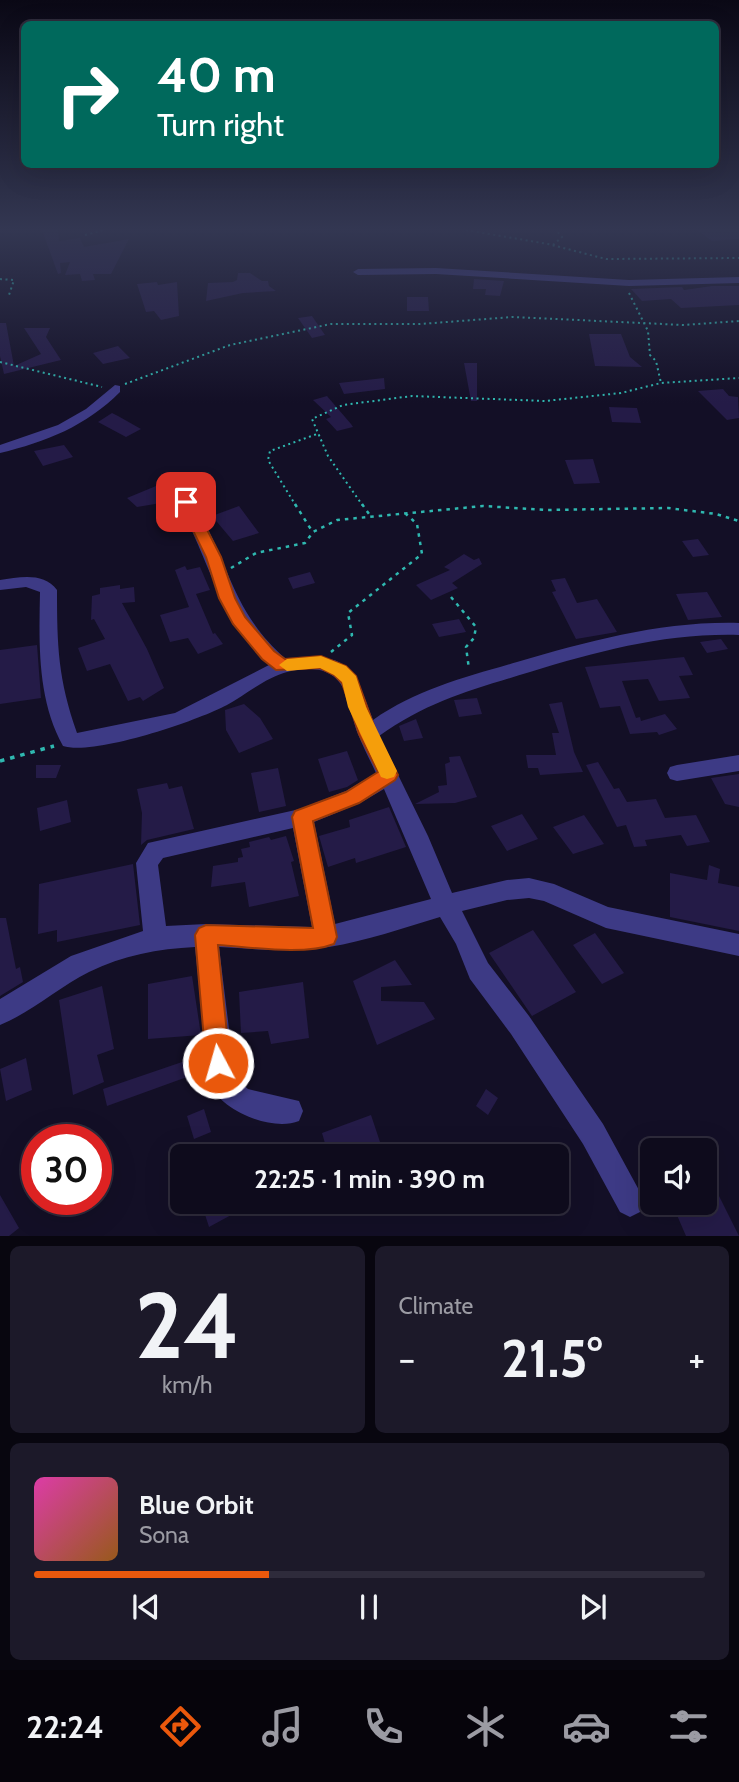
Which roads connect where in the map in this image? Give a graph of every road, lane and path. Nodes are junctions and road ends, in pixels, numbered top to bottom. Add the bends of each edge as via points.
1 (11, 288) edge
2 (629, 288) edge
3 (9, 295) dead end
4 (739, 321) edge
5 (642, 323) junction
6 (0, 362) edge
7 (739, 378) edge
8 (661, 383) junction
9 (115, 389) junction
10 (317, 434) junction
11 (0, 449) edge
12 (186, 502) dead end
13 (369, 514) junction
14 (406, 514) junction
15 (739, 521) edge
16 (312, 531) junction
17 (220, 578) junction
18 (0, 584) edge
19 (452, 597) dead end
20 (739, 629) edge
21 (321, 662) junction
22 (282, 666) junction
23 (470, 683) junction
24 (368, 734) junction
25 (70, 741) junction
26 (0, 761) edge
27 (739, 762) edge
28 (677, 773) dead end
29 (389, 775) junction
30 (302, 817) junction
31 (445, 905) junction
32 (206, 935) junction
33 (326, 937) junction
34 (156, 938) junction
35 (739, 945) edge
36 (0, 1013) edge
37 (289, 1111) dead end
38 (630, 1202) dead end

1 - 3 path
2 - 5 path
4 - 5 path
5 - 8 path
5 - 9 path via 513,317 331,324 230,345
6 - 9 path
7 - 8 path
8 - 10 path via 621,393 545,401 412,396 343,405 312,419
9 - 11 street via 72,426
10 - 13 path
10 - 16 path via 270,451 268,460
12 - 17 street
13 - 14 path
13 - 16 path via 336,520
14 - 15 path via 484,506 640,508 677,509
14 - 21 path via 417,524 422,554 348,613 352,635
16 - 17 path via 305,543 237,562
17 - 22 street via 239,620
18 - 25 street via 36,582 49,590 48,652
19 - 23 path via 476,627 466,646
20 - 23 street via 679,631 625,640
21 - 22 street
21 - 24 street via 349,680
22 - 25 street via 179,719
23 - 24 street via 421,700
24 - 29 street
25 - 26 path
27 - 28 street
29 - 30 street via 353,797
29 - 31 street
30 - 33 street
30 - 34 street via 156,850 147,863
31 - 33 street
31 - 35 street via 529,888 606,918
31 - 38 street via 479,971 593,1134
32 - 33 street
32 - 34 street
32 - 37 street via 222,1083 242,1100
34 - 36 street via 80,964

